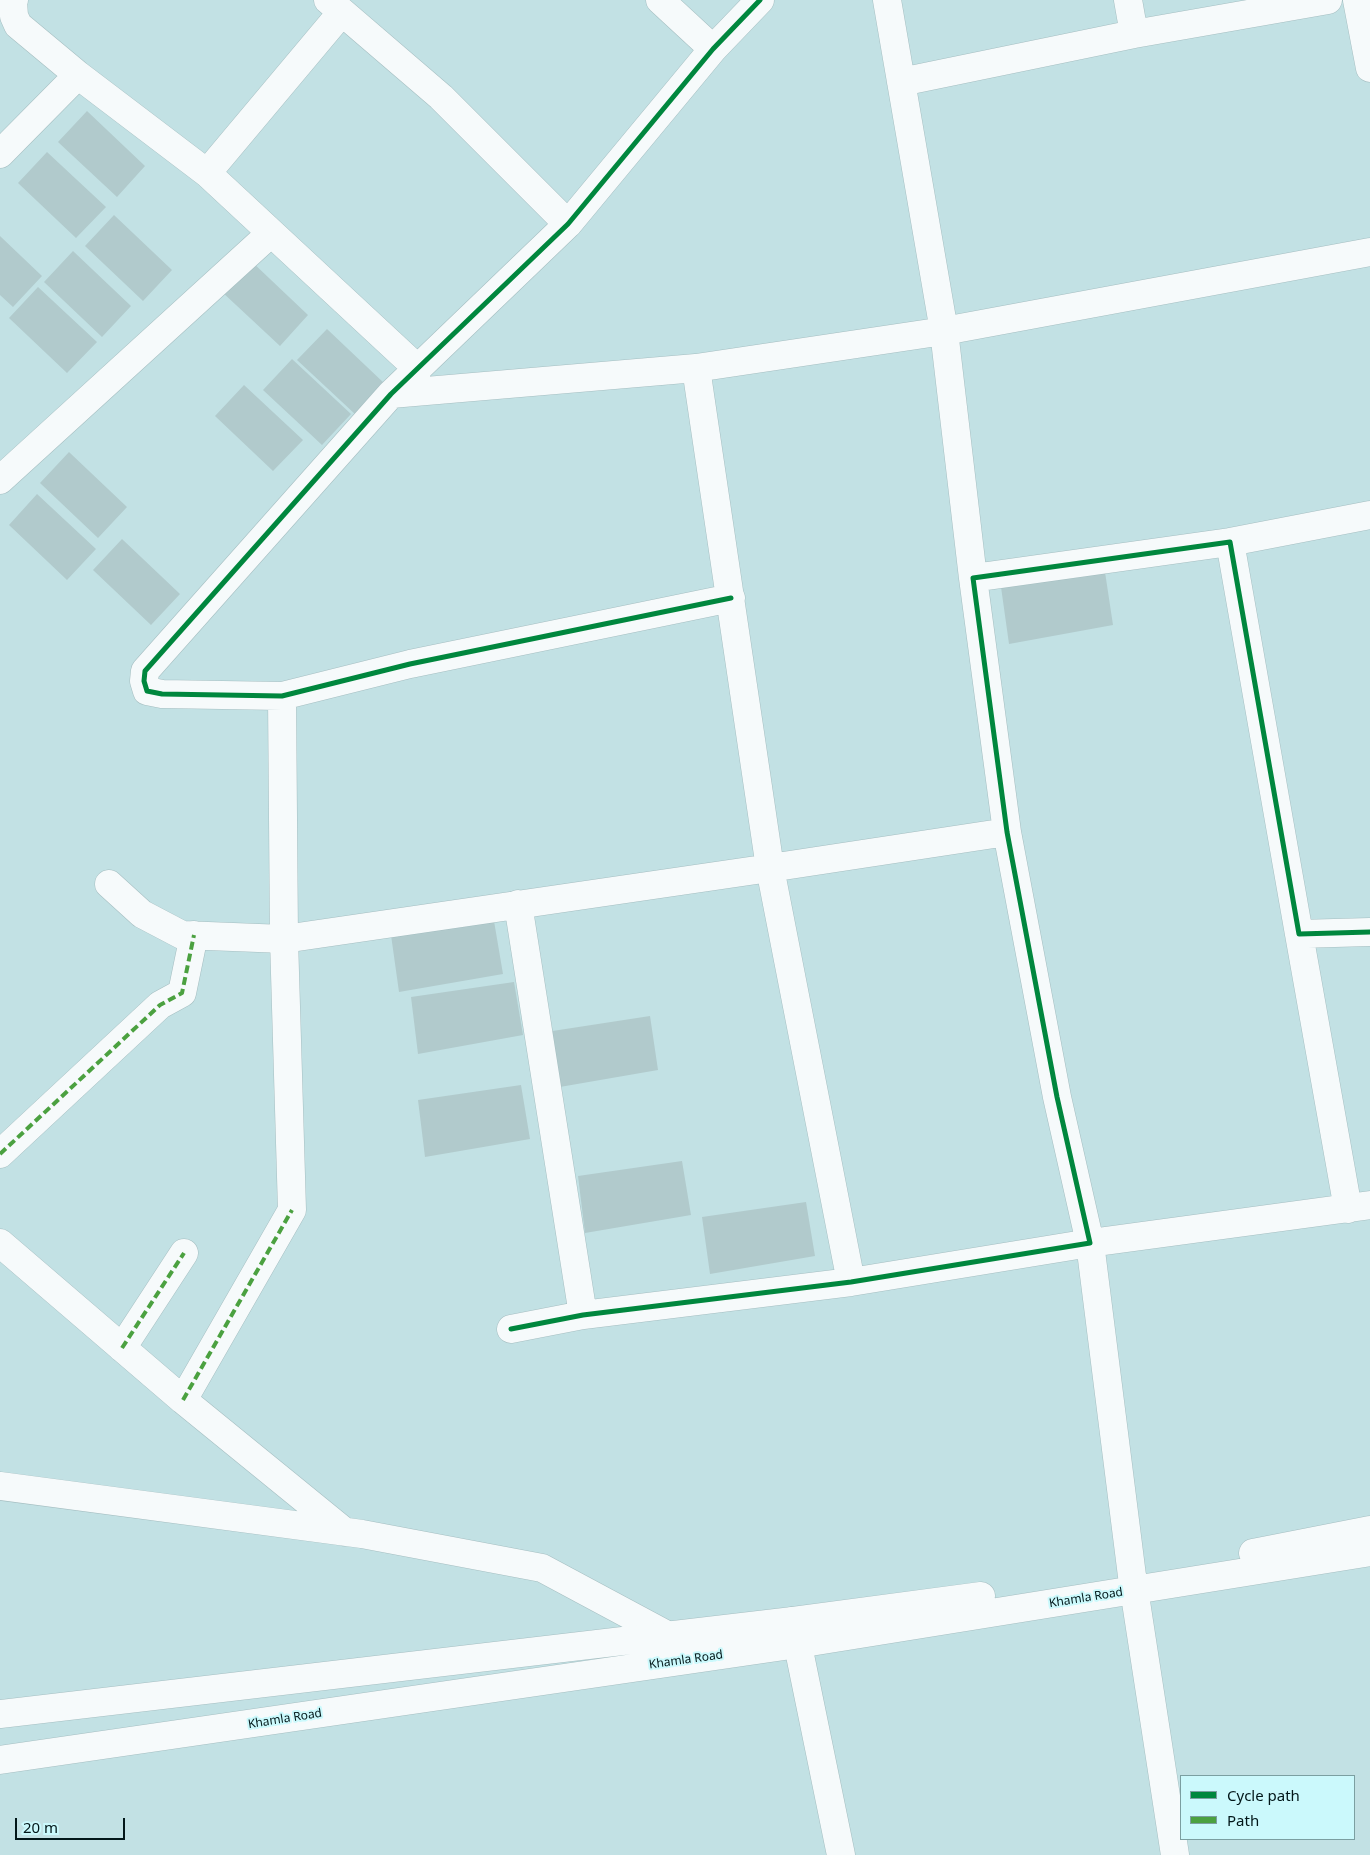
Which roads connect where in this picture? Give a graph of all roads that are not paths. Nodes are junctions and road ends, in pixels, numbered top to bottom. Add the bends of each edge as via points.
1 (660, 0) edge
2 (760, 0) edge
3 (887, 0) edge
4 (1128, 0) edge
5 (1328, 0) edge
6 (1358, 0) edge
7 (335, 6) edge
8 (9, 10) edge
9 (1134, 34) junction
10 (713, 49) junction
11 (1370, 68) edge
12 (78, 75) junction
13 (902, 82) junction
14 (0, 154) edge
15 (207, 173) junction
16 (568, 224) junction
17 (271, 233) junction
18 (1370, 252) edge
19 (944, 331) junction
20 (418, 368) junction
21 (696, 368) junction
22 (391, 394) junction
23 (0, 480) edge
24 (1370, 515) edge
25 (1230, 542) junction
26 (973, 578) junction
27 (731, 598) junction
28 (282, 696) junction
29 (1007, 832) junction
30 (770, 868) junction
31 (109, 884) dead end
32 (518, 904) junction
33 (1370, 932) edge
34 (1299, 934) junction
35 (194, 936) junction
36 (284, 939) junction
37 (0, 1154) edge
38 (1359, 1207) edge
39 (0, 1243) edge
40 (1090, 1243) junction
41 (184, 1253) dead end
42 (851, 1282) junction
43 (583, 1315) junction
44 (511, 1329) dead end
45 (122, 1348) junction
46 (183, 1400) junction
47 (0, 1486) edge
48 (1370, 1530) edge
49 (345, 1532) junction
50 (1370, 1552) edge
51 (1133, 1583) junction
52 (795, 1632) junction
53 (666, 1636) junction
54 (0, 1714) edge
55 (0, 1760) edge
56 (842, 1855) edge
57 (1175, 1855) edge

1 - 10 street
2 - 10 street
3 - 13 street
4 - 9 street
5 - 9 street
6 - 11 street
7 - 15 street
7 - 16 street via 441,98
8 - 12 street via 18,25
9 - 13 street
10 - 16 street
12 - 14 street
12 - 15 street
13 - 19 street
15 - 17 street
16 - 20 street
17 - 20 street
17 - 23 street
18 - 19 street
19 - 21 street
19 - 26 street
20 - 22 street
21 - 22 street
21 - 27 street
22 - 28 street via 145,671 147,691 162,694
24 - 25 street
25 - 26 street
25 - 34 street
26 - 29 street
27 - 28 street via 410,664
27 - 30 street
28 - 36 street
29 - 30 street
29 - 40 street via 1057,1097
30 - 32 street
30 - 42 street
31 - 35 street via 142,914 182,935
32 - 36 street
32 - 43 street
33 - 34 street
34 - 38 street
35 - 36 street
35 - 37 street via 182,993 160,1005
36 - 46 street via 292,1210
38 - 40 street
39 - 45 street
40 - 42 street
40 - 51 street
41 - 45 street
42 - 43 street
43 - 44 street
45 - 46 street
46 - 49 street
47 - 49 street
48 - 51 street, Khamla Road
49 - 53 street via 542,1568
50 - 51 street, Khamla Road
51 - 52 street, Khamla Road
51 - 57 street
52 - 53 street, Khamla Road
52 - 55 street, Khamla Road via 163,1738
52 - 56 street
53 - 54 street, Khamla Road

